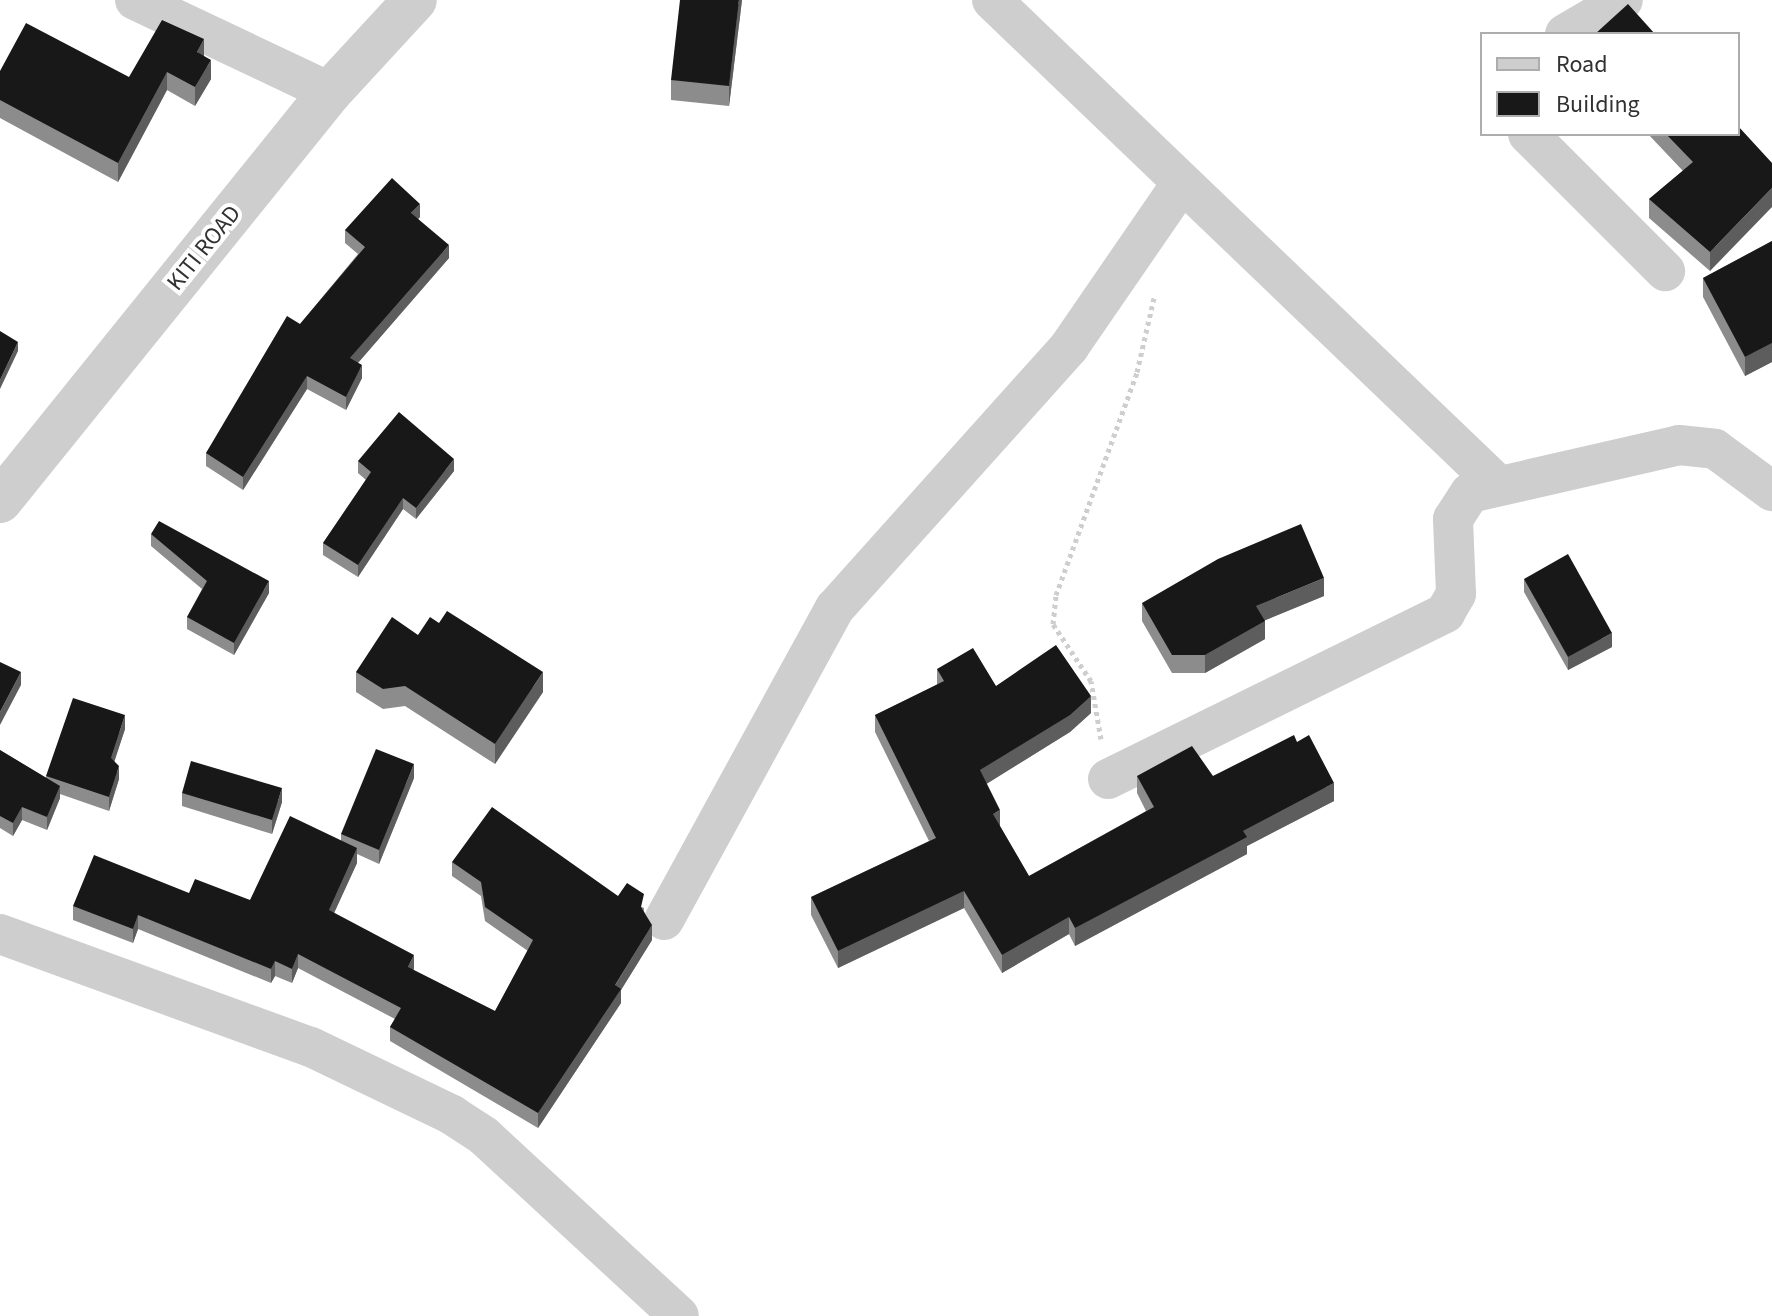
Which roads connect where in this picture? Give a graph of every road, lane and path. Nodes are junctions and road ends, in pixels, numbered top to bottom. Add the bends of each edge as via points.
1 (135, 0) edge
2 (415, 0) edge
3 (992, 0) edge
4 (1623, 0) edge
5 (1568, 32) edge
6 (330, 92) junction
7 (1530, 136) edge
8 (1181, 184) junction
9 (1665, 271) dead end
10 (1157, 285) dead end
11 (1499, 486) junction
12 (1772, 491) edge
13 (0, 501) edge
14 (1108, 779) joint
15 (664, 920) dead end
16 (0, 934) edge
17 (679, 1316) edge

1 - 6 street
2 - 6 street, KITI ROAD
3 - 8 street
4 - 5 street
6 - 13 street, KITI ROAD
7 - 9 street
8 - 11 street
8 - 15 street via 1069,347 835,608
10 - 14 path via 1137,372 1056,595 1053,624 1091,681
11 - 12 street via 1653,448 1697,445 1732,458
11 - 14 street via 1470,493 1456,510 1456,594 1445,613
16 - 17 street via 311,1047 452,1115 528,1175

